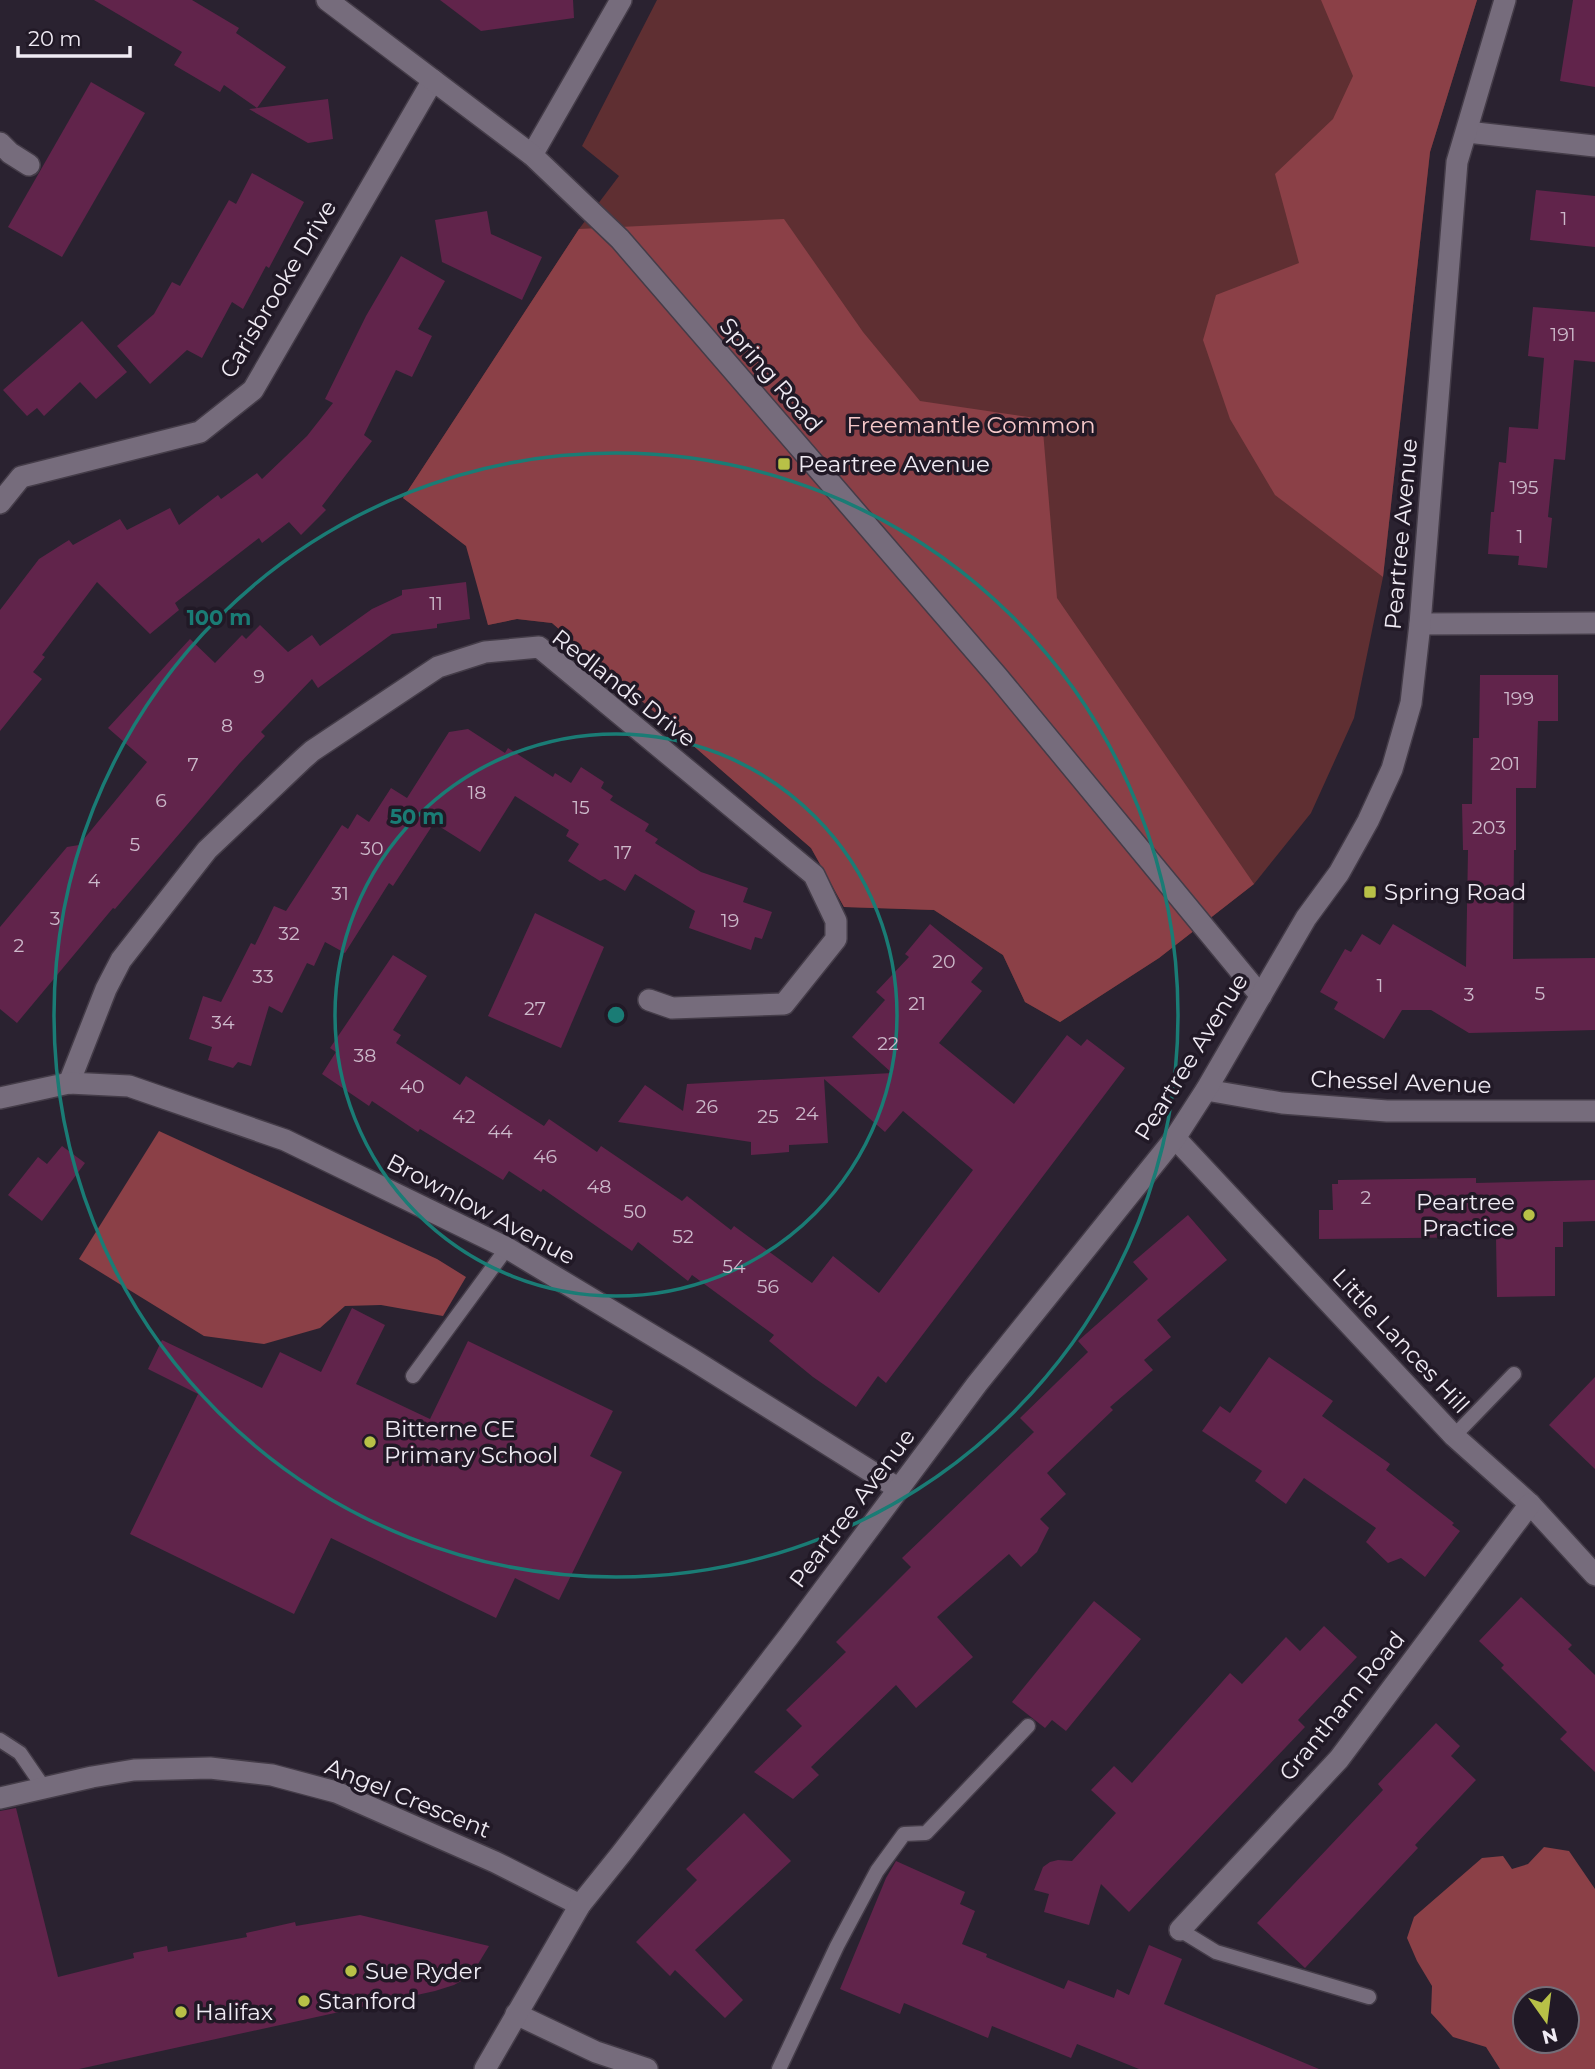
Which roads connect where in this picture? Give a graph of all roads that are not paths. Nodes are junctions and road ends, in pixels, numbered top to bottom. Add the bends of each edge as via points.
1 (327, 0) edge
2 (621, 0) edge
3 (1504, 0) edge
4 (433, 80) junction
5 (1467, 132) junction
6 (0, 143) edge
7 (1595, 146) edge
8 (532, 155) junction
9 (29, 165) dead end
10 (0, 503) edge
11 (1595, 623) edge
12 (1420, 625) junction
13 (1261, 996) junction
14 (649, 1000) dead end
15 (69, 1083) junction
16 (1206, 1090) junction
17 (0, 1098) edge
18 (1595, 1111) edge
19 (1175, 1138) junction
20 (507, 1248) junction
21 (1514, 1374) dead end
22 (413, 1376) dead end
23 (1454, 1436) junction
24 (900, 1489) junction
25 (1530, 1504) junction
26 (1595, 1575) edge
27 (1028, 1726) dead end
28 (0, 1740) edge
29 (44, 1788) junction
30 (0, 1798) edge
31 (580, 1905) junction
32 (1180, 1930) joint
33 (1369, 1997) dead end
34 (516, 2014) junction
35 (485, 2069) edge
36 (647, 2069) edge
37 (779, 2069) edge

1 - 4 street, Spring Road
2 - 8 street
3 - 5 street, Peartree Avenue
4 - 8 street, Spring Road
4 - 10 street, Carisbrooke Drive via 253,390 200,432 21,477
5 - 7 street
5 - 12 street, Peartree Avenue via 1457,162
6 - 9 street
8 - 13 street, Spring Road via 620,239 997,676
11 - 12 street
12 - 13 street, Peartree Avenue via 1411,703 1392,769 1339,873 1306,918
13 - 16 street, Peartree Avenue
14 - 15 street, Redlands Drive via 672,1008 784,1004 836,939 836,921 814,875 538,647 485,652 438,667 312,751 207,850 121,960
15 - 17 street, Brownlow Avenue
15 - 20 street, Brownlow Avenue via 129,1086 285,1140
16 - 18 street, Chessel Avenue via 1282,1103 1387,1111
16 - 19 street, Peartree Avenue
19 - 23 street, Little Lances Hill
19 - 24 street, Peartree Avenue via 977,1384
20 - 22 lane
20 - 24 street, Brownlow Avenue
21 - 23 lane
23 - 25 street, Little Lances Hill
24 - 31 street, Peartree Avenue
25 - 26 street, Little Lances Hill
25 - 32 street, Grantham Road via 1339,1759
27 - 37 lane via 926,1833 904,1834 877,1871
28 - 29 lane via 20,1753
29 - 30 street, Angel Crescent
29 - 31 street, Angel Crescent via 134,1770 210,1768 272,1775 336,1792
31 - 34 street, Peartree Avenue
32 - 33 lane via 1216,1952
34 - 35 street, Peartree Avenue
34 - 36 street via 596,2052

